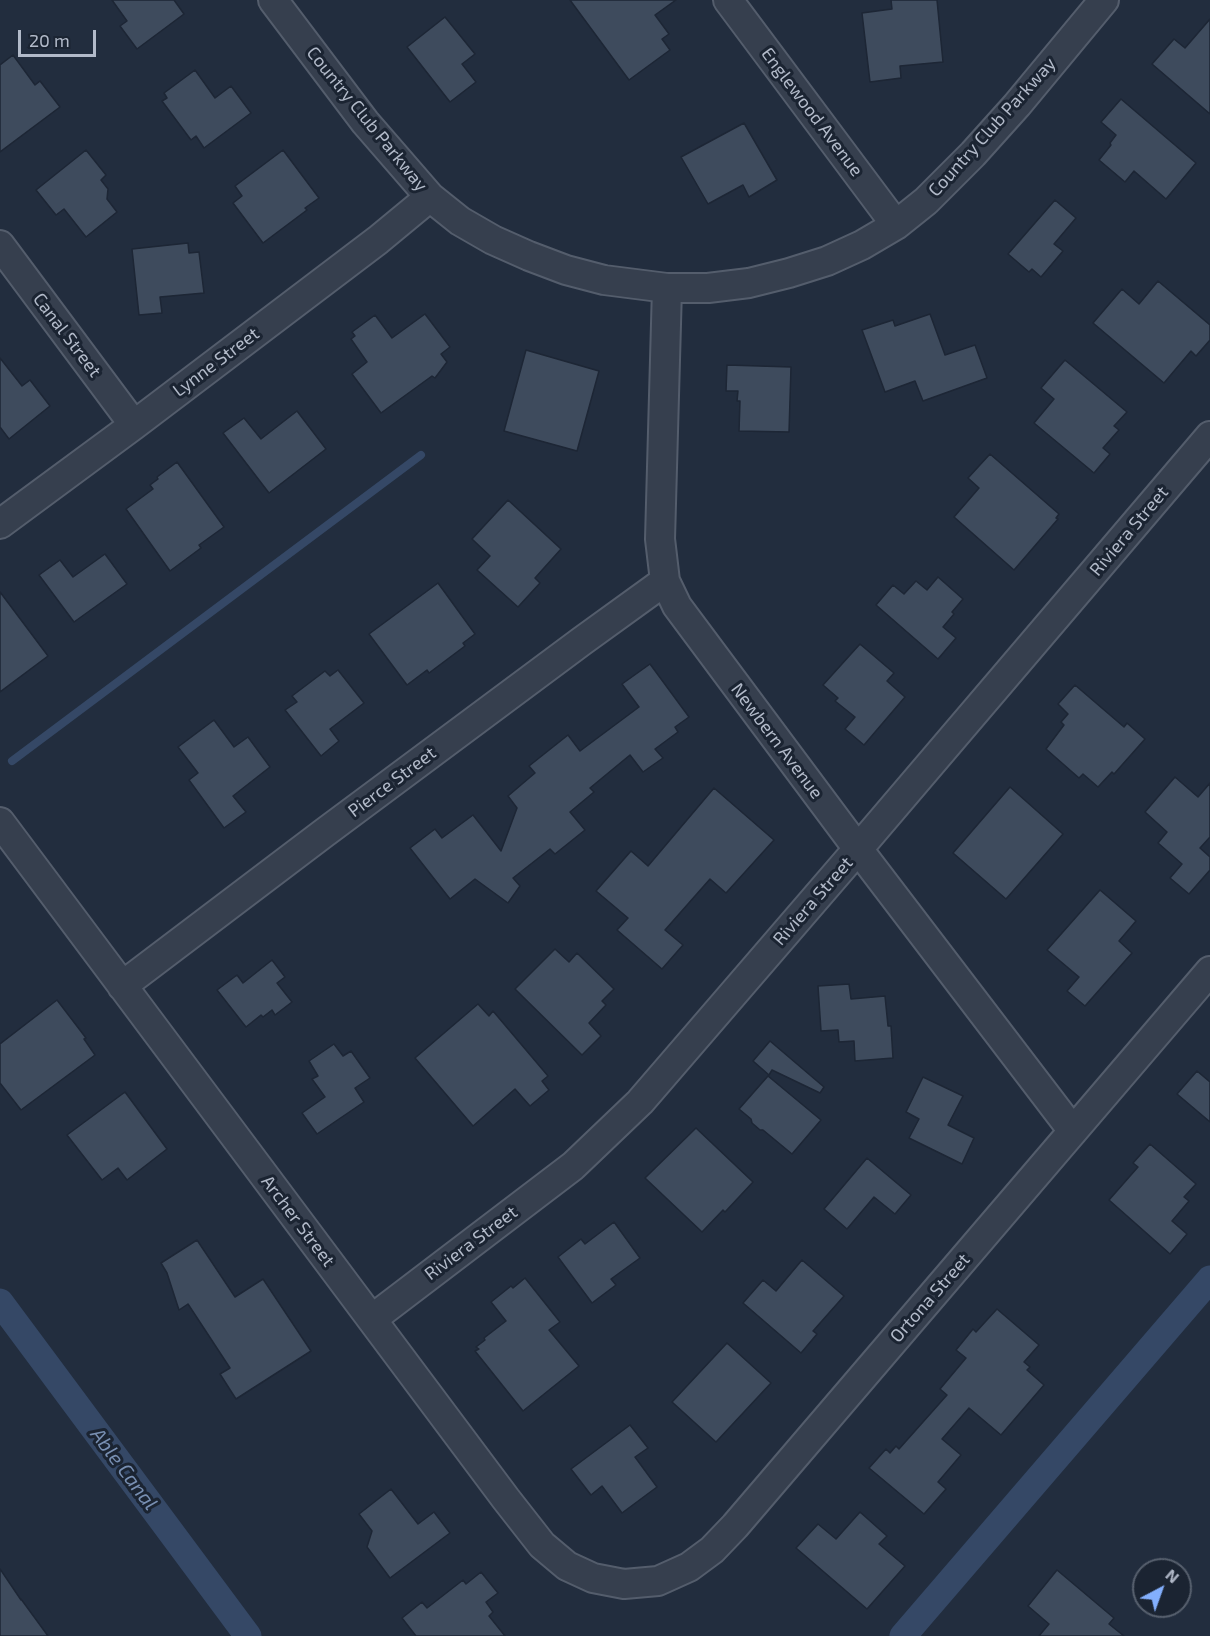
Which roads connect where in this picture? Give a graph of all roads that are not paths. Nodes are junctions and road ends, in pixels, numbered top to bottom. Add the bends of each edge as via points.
1 (273, 0) edge
2 (728, 0) edge
3 (1104, 0) edge
4 (430, 197) junction
5 (896, 225) junction
6 (0, 245) edge
7 (667, 288) junction
8 (134, 425) junction
9 (1210, 436) edge
10 (0, 524) edge
11 (665, 581) junction
12 (0, 822) edge
13 (858, 849) junction
14 (1210, 971) edge
15 (122, 986) junction
16 (1073, 1131) junction
17 (372, 1319) junction
18 (624, 1584) joint

1 - 4 street, Country Club Parkway via 365,122
2 - 5 street, Englewood Avenue
3 - 5 street, Country Club Parkway via 973,154
4 - 7 street, Country Club Parkway via 460,221 529,256 604,280
4 - 8 street, Lynne Street
5 - 7 street, Country Club Parkway via 827,261 789,273 749,283
6 - 8 street, Canal Street
7 - 11 street, Newbern Avenue via 660,539
8 - 10 street, Lynne Street
9 - 13 street, Riviera Street
11 - 13 street, Newbern Avenue via 677,606
11 - 15 street, Pierce Street
12 - 15 street, Archer Street
13 - 16 street, Newbern Avenue
13 - 17 street, Riviera Street via 640,1102 573,1166
14 - 16 street, Ortona Street
15 - 17 street, Archer Street
16 - 18 street, Ortona Street via 712,1550 689,1568 658,1581
17 - 18 street, Archer Street via 542,1545 567,1566 593,1578

